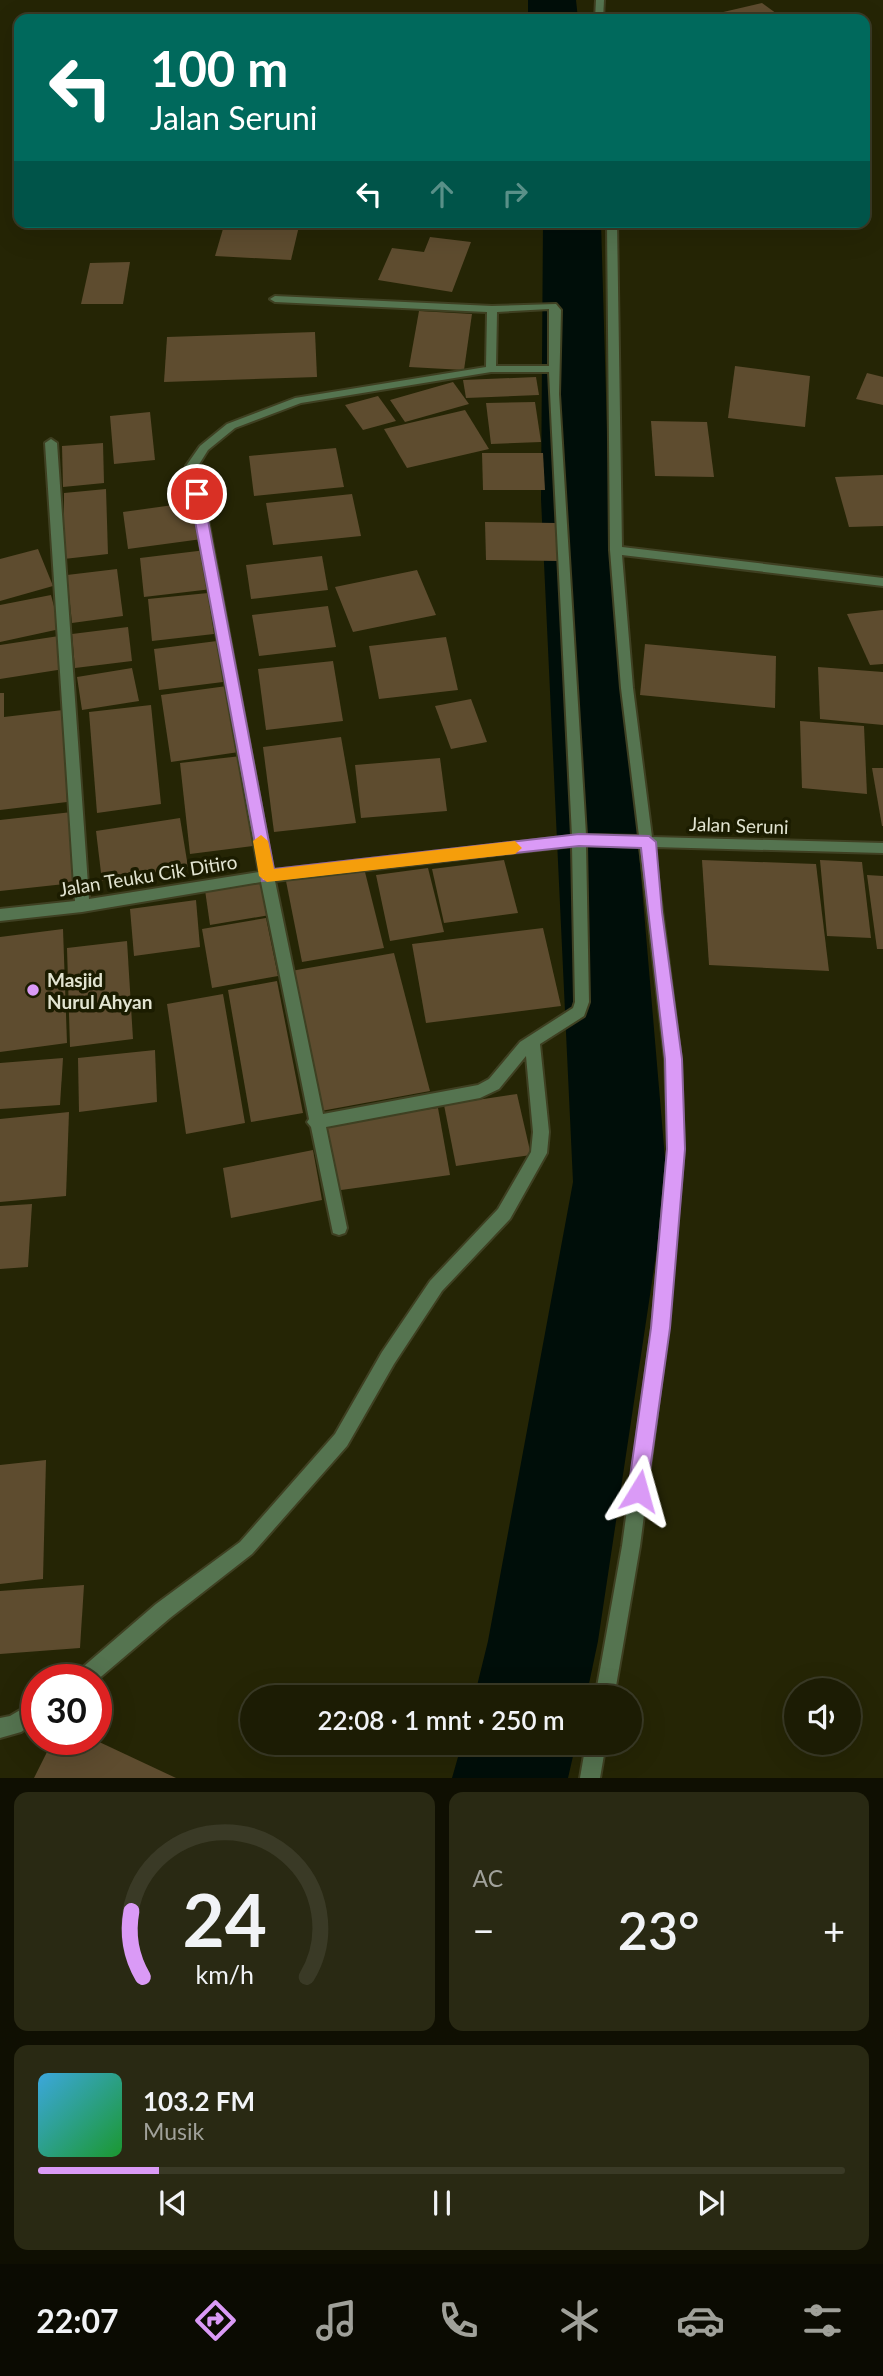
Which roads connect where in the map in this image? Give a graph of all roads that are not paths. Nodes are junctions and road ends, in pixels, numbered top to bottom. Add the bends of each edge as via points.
1 (612, 228) edge
2 (275, 299) dead end
3 (492, 309) junction
4 (491, 369) junction
5 (554, 369) junction
6 (51, 443) dead end
7 (617, 550) junction
8 (878, 582) edge
9 (883, 592) edge
10 (586, 840) junction
11 (649, 842) junction
12 (883, 848) edge
13 (267, 876) junction
14 (82, 906) junction
15 (0, 915) edge
16 (532, 1041) junction
17 (315, 1122) junction
18 (339, 1228) dead end
19 (102, 1664) edge
20 (606, 1685) edge
21 (21, 1720) edge
22 (0, 1728) edge
23 (594, 1755) edge
24 (590, 1777) edge

1 - 7 street
2 - 3 street
3 - 4 street
3 - 5 street via 555,307
4 - 5 street
4 - 13 street via 286,404 231,426 204,447 192,467
5 - 10 street
6 - 14 street
7 - 8 street
7 - 11 street via 628,688
8 - 9 street
10 - 11 street, Jalan Seruni
10 - 13 street, Jalan Teuku Cik Ditiro
10 - 16 street via 582,1002 577,1014
11 - 12 street, Jalan Seruni
11 - 20 street via 673,1059 676,1149 660,1328 631,1546
13 - 14 street, Jalan Teuku Cik Ditiro
13 - 17 street
14 - 15 street, Jalan Teuku Cik Ditiro
16 - 17 street via 494,1084 480,1091
16 - 19 street via 540,1106 539,1153 504,1214 436,1286 341,1440 246,1548
17 - 18 street
21 - 22 street
23 - 24 street

